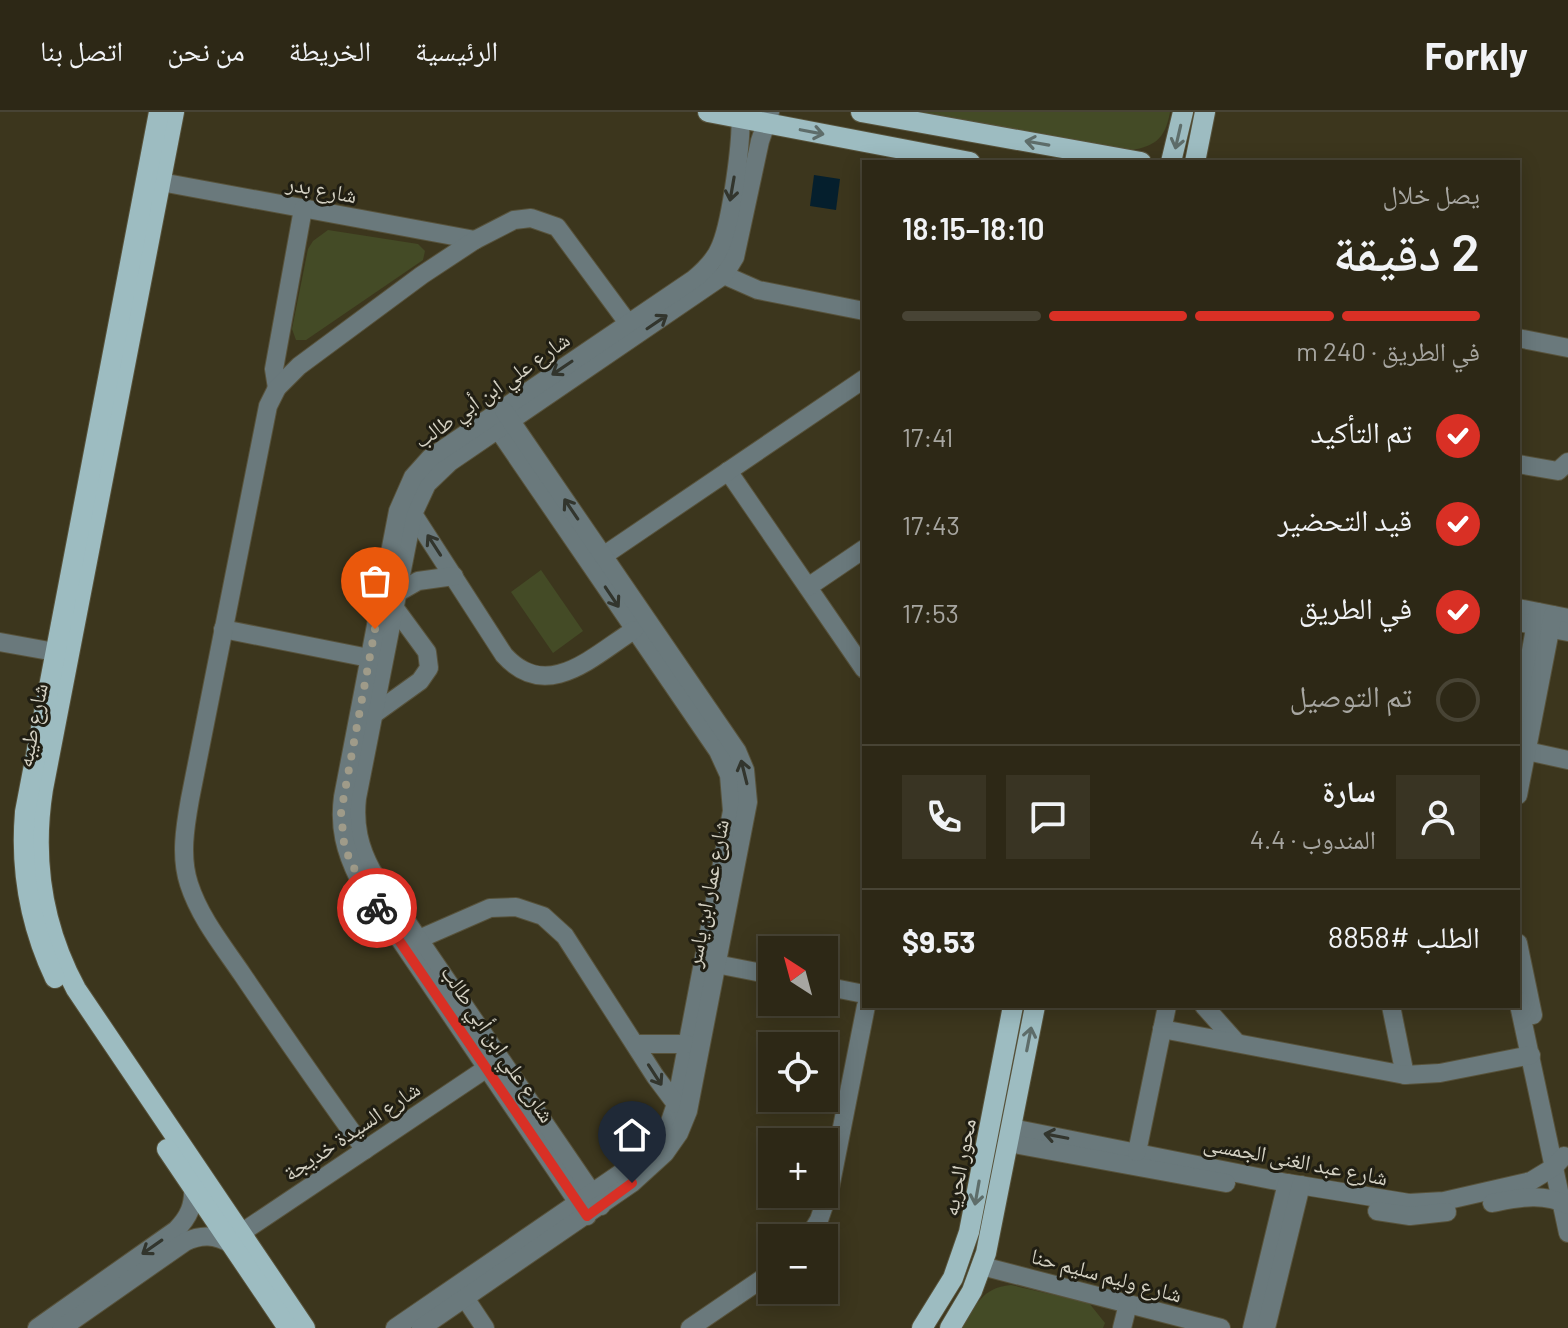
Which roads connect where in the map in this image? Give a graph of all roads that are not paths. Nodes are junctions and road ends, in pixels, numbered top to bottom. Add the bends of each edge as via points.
1 (159, 112) edge
2 (174, 112) edge
3 (708, 112) edge
4 (861, 112) edge
5 (1183, 112) edge
6 (1205, 112) edge
7 (740, 115) edge
8 (768, 117) edge
9 (961, 160) edge
10 (1130, 160) edge
11 (1171, 160) edge
12 (1195, 160) edge
13 (161, 182) junction
14 (303, 209) junction
15 (475, 240) junction
16 (724, 275) junction
17 (862, 311) edge
18 (628, 323) junction
19 (1520, 338) edge
20 (1568, 348) edge
21 (862, 380) edge
22 (279, 396) junction
23 (500, 419) junction
24 (1568, 462) edge
25 (1520, 464) edge
26 (728, 471) junction
27 (96, 481) junction
28 (413, 514) junction
29 (862, 550) edge
30 (603, 556) junction
31 (454, 576) junction
32 (808, 587) junction
33 (395, 600) junction
34 (1520, 609) edge
35 (1547, 622) edge
36 (223, 629) junction
37 (634, 630) junction
38 (0, 642) edge
39 (55, 652) junction
40 (369, 658) junction
41 (862, 666) edge
42 (374, 714) junction
43 (1520, 715) edge
44 (1527, 751) junction
45 (1568, 760) edge
46 (1520, 785) edge
47 (419, 939) junction
48 (1520, 953) edge
49 (716, 964) junction
50 (758, 972) edge
51 (838, 989) edge
52 (862, 994) edge
53 (866, 1008) edge
54 (1013, 1008) edge
55 (1035, 1008) edge
56 (1167, 1008) edge
57 (1206, 1008) edge
58 (1391, 1008) edge
59 (1520, 1008) edge
60 (1162, 1029) junction
61 (1237, 1043) junction
62 (636, 1044) junction
63 (687, 1044) junction
64 (1531, 1055) junction
65 (487, 1068) junction
66 (1405, 1075) junction
67 (676, 1104) junction
68 (1010, 1136) junction
69 (365, 1150) junction
70 (1137, 1152) junction
71 (1562, 1165) edge
72 (193, 1187) junction
73 (1293, 1189) junction
74 (1564, 1203) edge
75 (590, 1205) junction
76 (817, 1224) edge
77 (1568, 1233) edge
78 (236, 1238) junction
79 (982, 1266) junction
80 (758, 1282) edge
81 (465, 1298) junction
82 (1128, 1304) junction
83 (37, 1328) edge
84 (62, 1328) edge
85 (288, 1328) edge
86 (305, 1328) edge
87 (395, 1328) edge
88 (421, 1328) edge
89 (485, 1328) edge
90 (690, 1328) edge
91 (922, 1328) edge
92 (950, 1328) edge
93 (1122, 1328) edge
94 (1221, 1328) edge
95 (1252, 1328) edge
96 (1266, 1328) edge

1 - 27 main road, شارع طيبه
2 - 13 main road, شارع طيبه
3 - 7 main road
10 -> 4 main road
5 -> 11 main road
6 - 12 main road
7 - 8 main road
7 -> 18 street, شارع علي ابن أبي طالب via 739,150 715,258 702,273
8 -> 9 main road
8 - 16 street via 735,257
13 - 14 street, شارع بدر
13 - 27 main road, شارع طيبه
14 - 15 street, شارع بدر
14 - 22 street via 274,369
15 - 18 street via 514,220 549,222 564,233
15 - 22 street via 291,372
16 - 17 street via 758,290
23 -> 16 street, شارع علي ابن أبي طالب
18 -> 23 street, شارع علي ابن أبي طالب
19 - 20 street
21 - 26 street
22 - 36 street
23 - 28 street, شارع علي ابن أبي طالب via 433,476
30 -> 23 street, شارع عمار ابن ياسر
23 -> 37 street, شارع عمار ابن ياسر
23 - 40 street, شارع علي ابن أبي طالب via 430,458 407,487
24 - 25 street via 1558,471
26 - 30 street
26 - 32 street
27 - 39 main road, شارع طيبه
27 - 78 main road, شارع طيبه via 43,789 38,832 42,891 58,951 84,1003
31 -> 28 street
28 - 33 street, شارع علي ابن أبي طالب
29 - 32 street
49 -> 30 street, شارع عمار ابن ياسر via 746,813 745,770
31 - 33 street via 430,578
31 - 37 street via 504,655 527,674 557,676
32 - 41 street
33 - 42 street, شارع علي ابن أبي طالب
33 - 42 street via 427,652 429,668 420,681
34 - 35 street
35 - 43 street
35 - 44 street
36 - 40 street
36 - 69 street via 187,818 188,882 221,945
37 - 63 street, شارع عمار ابن ياسر via 723,759 733,793
38 - 39 street
39 - 72 main road, شارع طيبه via 24,823 31,913 64,995
40 - 65 street, شارع علي ابن أبي طالب via 343,797 344,843 368,895
42 - 47 street, شارع علي ابن أبي طالب via 356,811 359,841 378,880
44 - 45 street
44 - 46 street
47 - 62 street via 490,908 516,907 543,916 565,936
47 - 75 street, شارع علي ابن أبي طالب
48 - 71 street
49 - 50 street
49 - 75 street, شارع عمار ابن ياسر via 684,1122 665,1153 632,1183
51 - 52 street
53 - 76 street via 830,1188
54 -> 91 main road, محور الحريه via 969,1232 953,1278
68 -> 55 main road, محور الحريه
56 - 60 street
57 - 61 street
58 - 66 street
59 - 64 street
60 - 61 street
60 - 70 street
61 - 66 street
62 - 63 street
62 -> 67 street
63 - 67 street, شارع عمار ابن ياسر
64 - 66 street
64 - 71 street
65 - 69 street, شارع السيدة خديجة
65 - 75 street, شارع علي ابن أبي طالب
67 - 75 street, شارع عمار ابن ياسر via 658,1146
70 -> 68 street, شارع عبد الغنى الجمسى
68 - 73 street, شارع عبد الغنى الجمسى
68 - 79 main road, محور الحريه
69 - 78 street, شارع السيدة خديجة
70 - 73 street, شارع عبد الغنى الجمسى
71 - 73 street, شارع عبد الغنى الجمسى via 1517,1185 1432,1202
71 - 74 street
72 - 78 main road, شارع طيبه
72 -> 83 street via 192,1206 176,1230
73 - 74 street, شارع عبد الغنى الجمسى via 1410,1216 1534,1196
73 - 95 street
73 - 96 street
74 - 77 street
75 - 81 street, شارع عمار ابن ياسر
75 - 87 street, شارع عمار ابن ياسر
78 - 84 street via 194,1238
78 - 85 main road, شارع طيبه
78 - 86 main road, شارع طيبه
79 - 82 street, شارع وليم سليم حنا
79 - 92 main road, محور الحريه
80 - 90 street
81 - 88 street, شارع عمار ابن ياسر
81 - 89 street
82 - 93 street
82 - 94 street, شارع وليم سليم حنا

